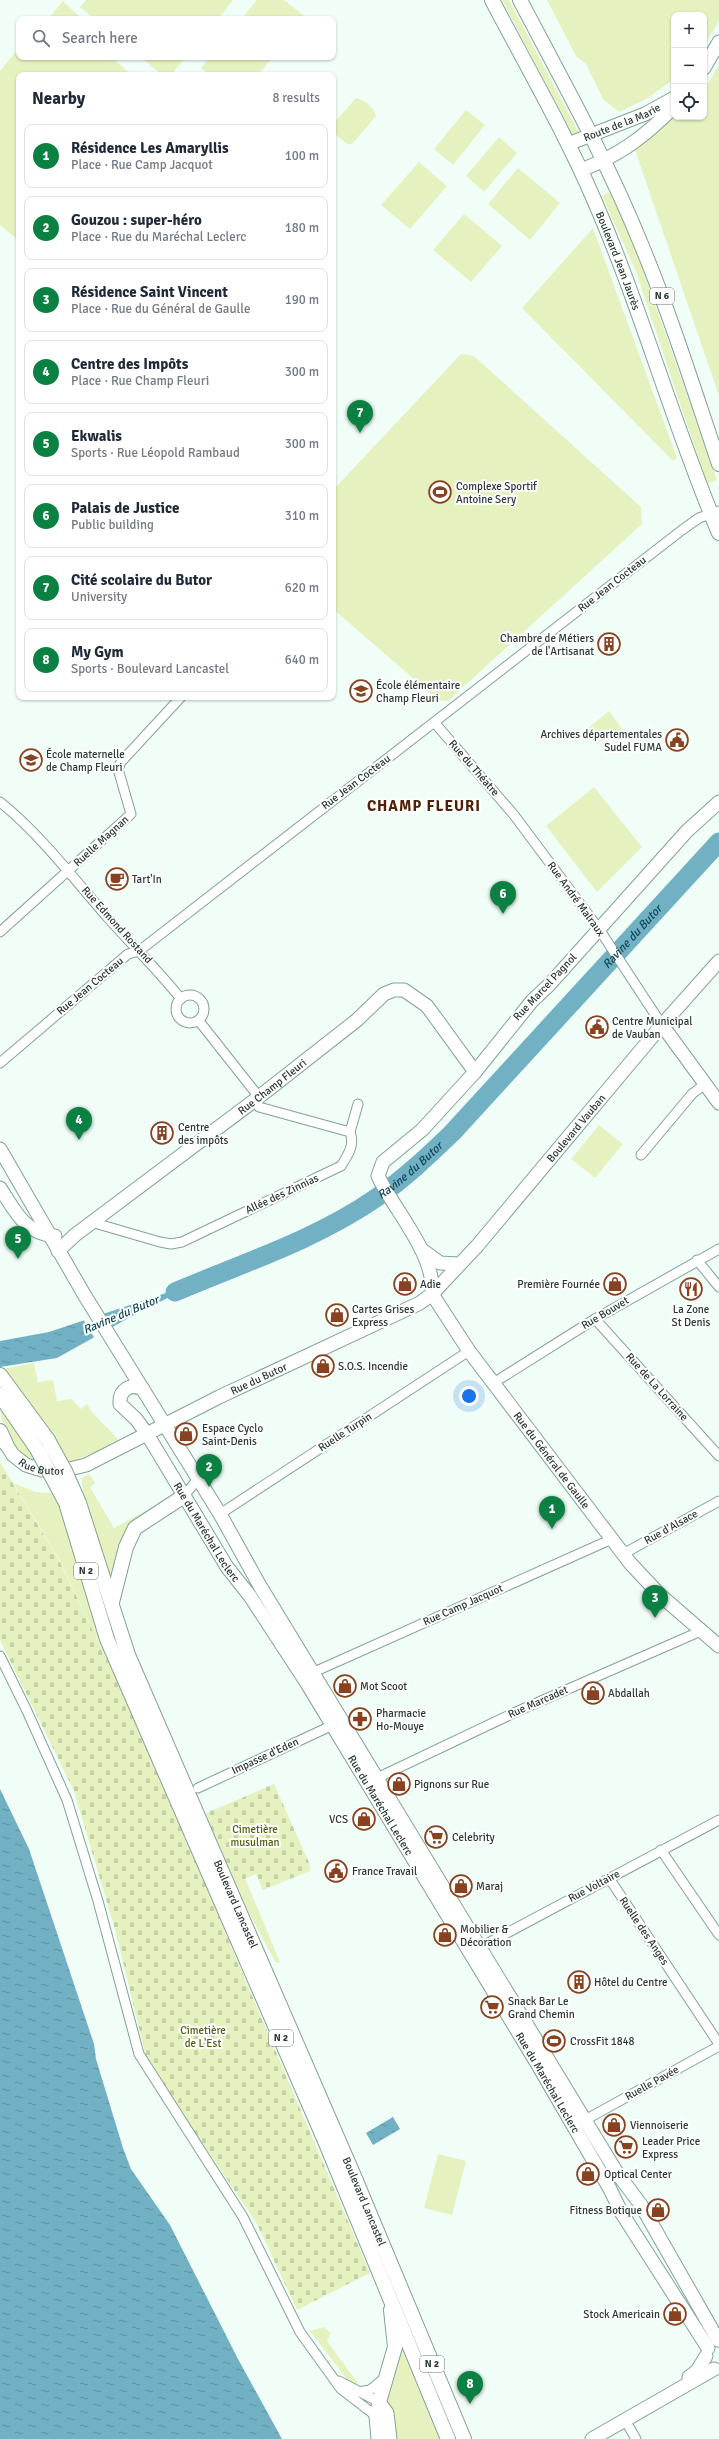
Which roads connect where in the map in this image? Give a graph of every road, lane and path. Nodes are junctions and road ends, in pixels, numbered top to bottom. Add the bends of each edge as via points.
1 (492, 0) edge
2 (520, 0) edge
3 (719, 42) edge
4 (707, 63) edge
5 (671, 99) edge
6 (671, 110) edge
7 (590, 134) junction
8 (568, 144) junction
9 (604, 162) junction
10 (581, 170) junction
11 (719, 464) edge
12 (715, 512) edge
13 (719, 533) edge
14 (178, 700) edge
15 (434, 722) junction
16 (0, 802) edge
17 (719, 802) edge
18 (514, 815) joint
19 (68, 871) junction
20 (0, 932) edge
21 (601, 933) junction
22 (138, 951) junction
23 (719, 961) edge
24 (181, 999) junction
25 (199, 1021) junction
26 (662, 1025) junction
27 (458, 1049) junction
28 (485, 1060) junction
29 (0, 1063) edge
30 (475, 1072) junction
31 (705, 1084) junction
32 (257, 1099) junction
33 (719, 1103) edge
34 (358, 1104) dead end
35 (350, 1132) junction
36 (0, 1149) edge
37 (641, 1155) dead end
38 (378, 1176) joint
39 (0, 1188) edge
40 (91, 1222) junction
41 (50, 1235) junction
42 (75, 1235) junction
43 (719, 1249) edge
44 (421, 1250) junction
45 (58, 1251) junction
46 (696, 1260) junction
47 (459, 1264) junction
48 (719, 1288) edge
49 (432, 1294) junction
50 (595, 1319) junction
51 (469, 1351) junction
52 (0, 1375) edge
53 (495, 1382) junction
54 (143, 1389) junction
55 (0, 1395) edge
56 (163, 1425) junction
57 (0, 1431) edge
58 (147, 1434) junction
59 (3, 1441) edge
60 (42, 1444) junction
61 (719, 1456) edge
62 (86, 1465) joint
63 (197, 1480) junction
64 (184, 1496) junction
65 (719, 1501) edge
66 (72, 1503) junction
67 (220, 1514) junction
68 (612, 1539) junction
69 (623, 1554) junction
70 (112, 1604) junction
71 (701, 1631) junction
72 (719, 1646) edge
73 (0, 1656) edge
74 (314, 1672) junction
75 (332, 1725) junction
76 (377, 1778) junction
77 (198, 1788) dead end
78 (718, 1822) edge
79 (661, 1850) junction
80 (609, 1878) junction
81 (719, 1935) edge
82 (475, 1950) junction
83 (719, 2045) edge
84 (584, 2120) junction
85 (395, 2293) junction
86 (718, 2340) edge
87 (707, 2352) junction
88 (716, 2370) edge
89 (386, 2377) junction
90 (336, 2380) junction
91 (357, 2392) junction
92 (669, 2394) junction
93 (379, 2402) junction
94 (376, 2416) junction
95 (624, 2420) junction
96 (378, 2439) edge
97 (390, 2439) edge
98 (448, 2439) edge
99 (464, 2439) edge
100 (475, 2439) edge
101 (592, 2439) edge
102 (636, 2439) edge

1 - 8 main road, Boulevard Jean Jaurès / N 6
2 - 7 main road, N 6
3 - 4 street
5 - 7 street, Route de la Marie via 609,129
6 - 9 street, Route de la Marie via 624,150
7 - 8 street, Route de la Marie
7 - 9 main road, N 6
8 - 10 main road, Boulevard Jean Jaurès / N 6
9 - 10 street, Route de la Marie
9 - 11 main road, N 6 via 668,309
10 - 12 main road, Boulevard Jean Jaurès / N 6
12 - 13 main road, Boulevard Jean Jaurès / N 6
12 - 15 street, Rue Jean Cocteau via 699,518 682,530
14 - 19 street, Ruelle Magnan via 121,762 118,769 131,814
15 - 18 street, Rue du Théatre
15 - 22 street, Rue Jean Cocteau
16 - 19 street, Rue Edmond Rostand
17 - 21 street, Rue Marcel Pagnol via 687,831
18 - 21 street, Rue André Malraux
19 - 20 street, Ruelle Magnan
19 - 22 street, Rue Edmond Rostand
21 - 26 street, Rue André Malraux
21 - 28 street, Rue Marcel Pagnol via 532,1001 501,1036
22 - 24 street, Rue Edmond Rostand
22 - 29 street, Rue Jean Cocteau via 128,954
23 - 26 street, Boulevard Vauban
24 - 25 street via 176,1011 179,1018 188,1024
24 - 25 street via 191,995 200,1000 204,1011
25 - 32 street
26 - 31 street
26 - 47 street, Boulevard Vauban
27 - 28 street, Rue Champ Fleuri
27 - 30 street, Rue Champ Fleuri
27 - 32 street, Rue Champ Fleuri via 426,1006 404,990 394,990 384,994 357,1020
28 - 30 street, Rue Marcel Pagnol
30 - 38 street, Rue Marcel Pagnol via 422,1130 384,1162 379,1168
31 - 33 street
31 - 37 street via 692,1094
32 - 35 street via 260,1107
32 - 40 street, Rue Champ Fleuri
34 - 35 street, Allée des Zinnias
35 - 40 street, Allée des Zinnias via 352,1145 341,1166 182,1242 160,1242
36 - 41 street, Rue du Maréchal Leclerc
38 - 44 street, Rue du Général de Gaulle
39 - 41 street via 22,1221 36,1232
40 - 42 street, Rue Champ Fleuri
41 - 42 street
41 - 45 street, Rue du Maréchal Leclerc
42 - 45 street, Rue Champ Fleuri
43 - 46 street, Rue Bouvet
44 - 47 street, Rue du Général de Gaulle via 440,1262
44 - 49 street, Rue du Général de Gaulle via 432,1281
45 - 54 street, Rue du Maréchal Leclerc
46 - 48 street
46 - 50 street, Rue Bouvet
47 - 49 street, Boulevard Vauban
49 - 51 street, Rue du Général de Gaulle
49 - 56 street, Rue du Butor via 415,1306
50 - 53 street, Rue Bouvet
50 - 61 street, Rue de La Lorraine
51 - 53 street, Rue du Général de Gaulle
51 - 67 street, Ruelle Turpin
52 - 60 main road, Boulevard Lancastel / N 2
53 - 68 street, Rue du Général de Gaulle
54 - 56 street, Rue du Maréchal Leclerc
54 - 58 street, Rue du Maréchal Leclerc via 136,1385 130,1386 120,1398 120,1404
55 - 60 main road, Boulevard Lancastel / N 2
56 - 58 street, Rue du Butor
56 - 63 street, Rue du Maréchal Leclerc
57 - 59 main road
58 - 62 street, Rue du Butor
58 - 64 street, Rue du Maréchal Leclerc
59 - 62 street, Rue Butor via 13,1455 26,1465 42,1470 61,1471
60 - 66 main road, Boulevard Lancastel / N 2, bridge via 65,1471
63 - 64 street
63 - 67 street, Rue du Maréchal Leclerc
64 - 70 main road via 135,1528 126,1547
64 - 75 street, Rue du Maréchal Leclerc
65 - 69 street, Rue d'Alsace
66 - 70 main road, Boulevard Lancastel / N 2
66 - 85 main road, Boulevard Lancastel / N 2 via 107,1639 322,2134
67 - 74 street, Rue du Maréchal Leclerc via 260,1586
68 - 69 street, Rue du Général de Gaulle
68 - 74 street, Rue Camp Jacquot
69 - 71 street, Rue du Général de Gaulle via 648,1584
70 - 85 main road, Boulevard Lancastel / N 2 via 142,1687 354,2176
71 - 72 street, Rue du Général de Gaulle
71 - 76 street, Rue Marcadet via 518,1711
73 - 90 street via 67,1800 98,1901 139,2054 247,2223 300,2332
74 - 76 street, Rue du Maréchal Leclerc
75 - 77 street, Impasse d'Eden
75 - 82 street, Rue du Maréchal Leclerc
76 - 82 street, Rue du Maréchal Leclerc
78 - 79 street, Rue Voltaire
79 - 80 street, Rue Voltaire
79 - 81 street
80 - 82 street, Rue Voltaire
80 - 83 street, Ruelle des Anges
82 - 84 street, Rue du Maréchal Leclerc
82 - 87 street, Rue du Maréchal Leclerc via 629,2225
83 - 84 street, Ruelle Pavée
84 - 86 street, Rue du Maréchal Leclerc via 624,2184 645,2212
85 - 89 main road via 394,2347
85 - 98 main road, N 2
85 - 99 main road, Boulevard Lancastel / N 2
85 - 100 main road via 424,2326 467,2427
86 - 87 street, Rue du Maréchal Leclerc via 712,2342
87 - 88 street, Rue du Maréchal Leclerc
87 - 92 street via 697,2371
88 - 92 street
89 - 91 street via 370,2390
89 - 93 main road
90 - 91 street
90 - 94 street via 341,2389
91 - 93 street
92 - 95 street
93 - 94 street
93 - 97 street via 387,2413
94 - 96 street
95 - 101 street
95 - 102 street

